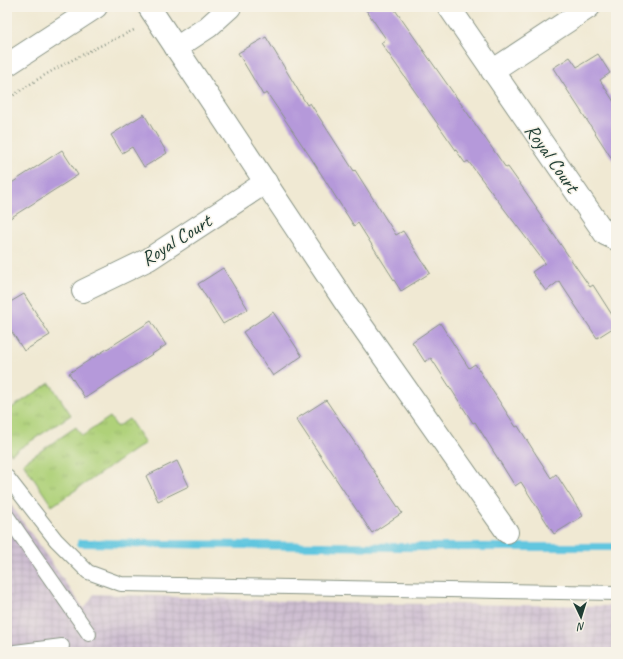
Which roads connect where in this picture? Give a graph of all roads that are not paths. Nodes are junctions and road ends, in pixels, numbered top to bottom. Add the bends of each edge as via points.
1 (96, 7) edge
2 (230, 7) edge
3 (448, 7) edge
4 (589, 7) edge
5 (152, 13) edge
6 (176, 48) junction
7 (7, 66) edge
8 (492, 71) junction
9 (266, 182) junction
10 (616, 239) edge
11 (82, 291) dead end
12 (7, 477) edge
13 (7, 516) edge
14 (507, 532) dead end
15 (616, 593) edge
16 (90, 634) dead end
17 (62, 646) dead end
18 (15, 652) edge

1 - 7 street
2 - 6 street via 208,27
3 - 8 street, Royal Court
4 - 8 street
5 - 6 street
6 - 9 street
8 - 10 street, Royal Court via 605,234
9 - 11 street, Royal Court via 149,259
9 - 14 street via 345,302
12 - 15 lane via 56,540 88,572 121,584
13 - 16 lane
17 - 18 lane

